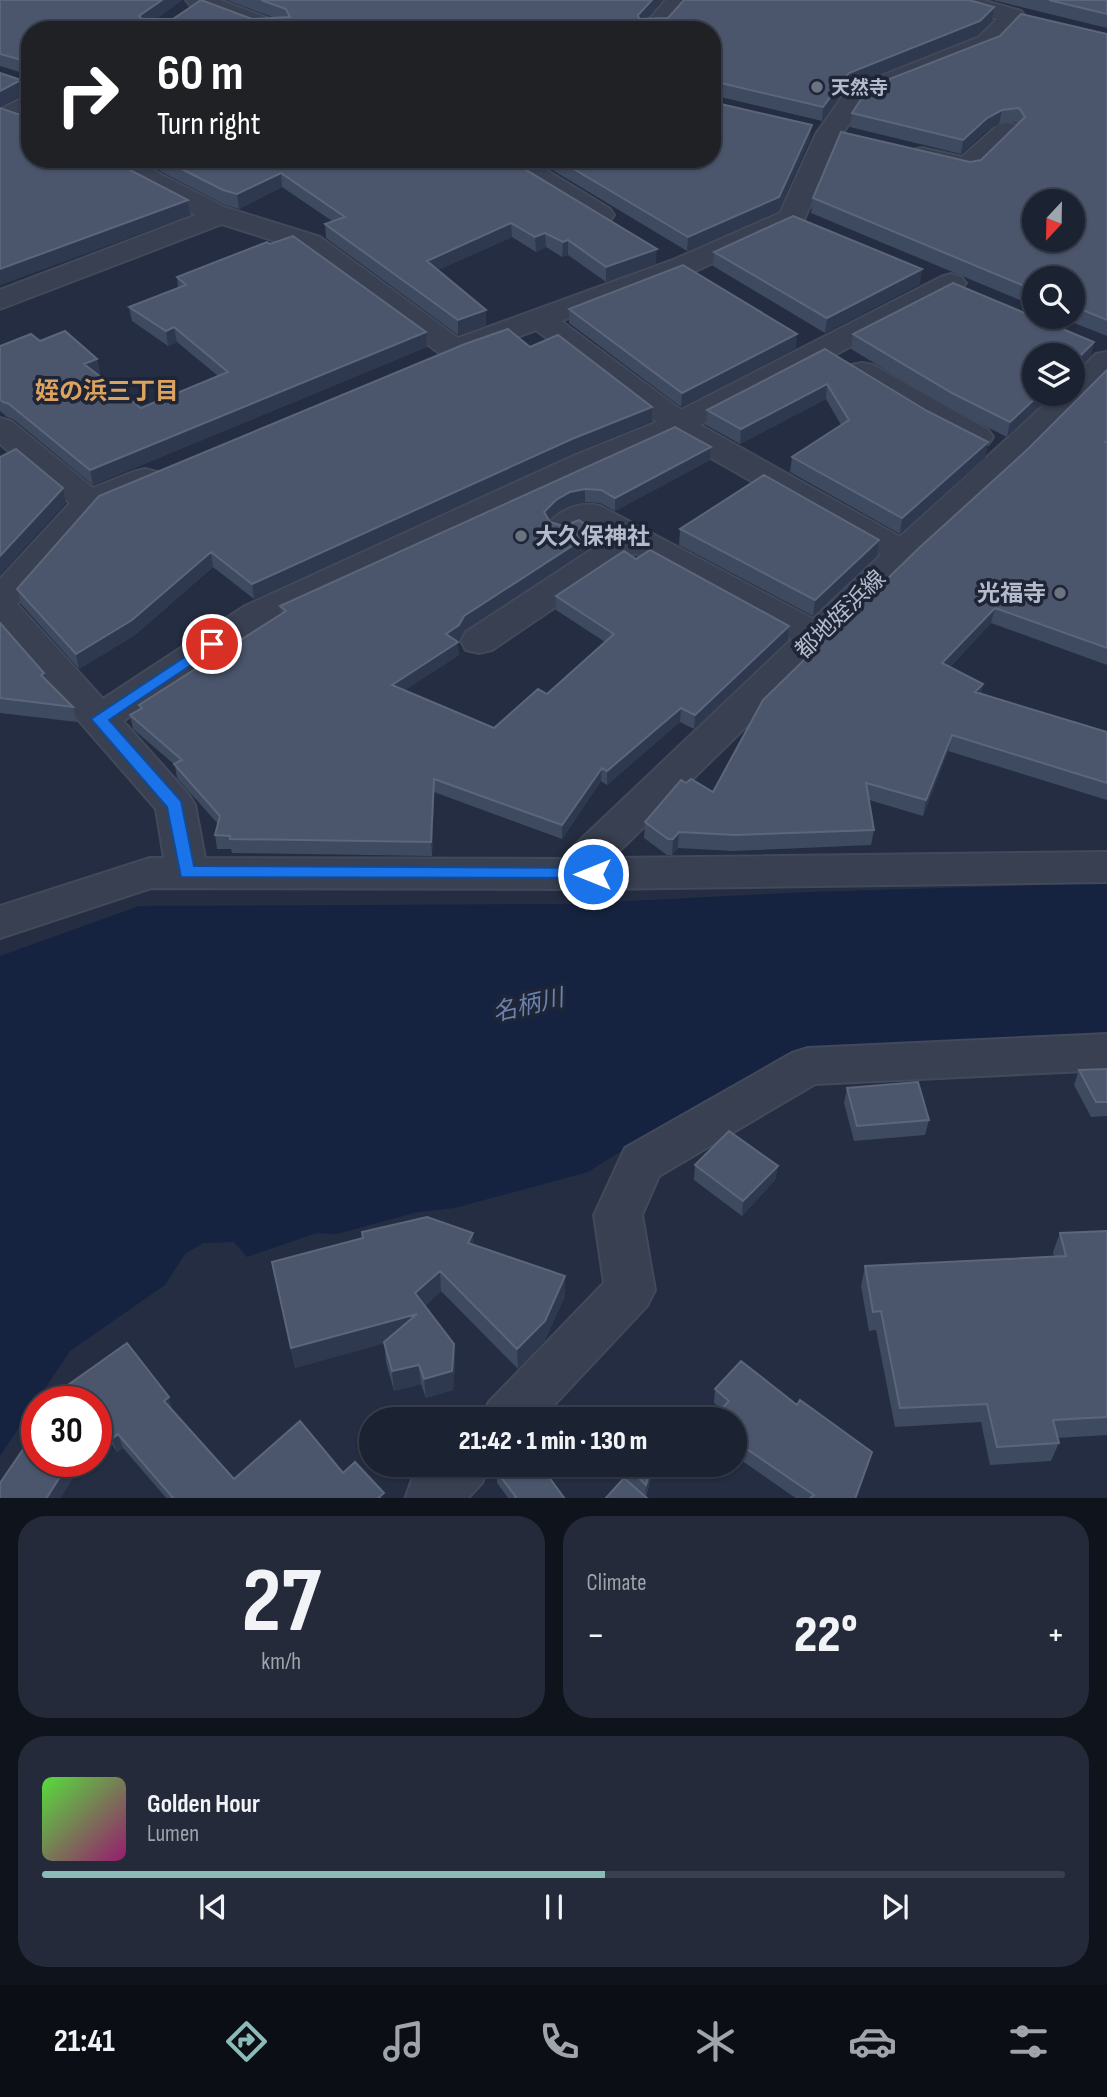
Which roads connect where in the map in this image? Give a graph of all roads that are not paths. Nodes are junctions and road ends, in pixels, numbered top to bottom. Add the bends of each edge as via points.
1 (679, 0) edge
2 (956, 0) edge
3 (193, 5) edge
4 (247, 21) edge
5 (660, 21) edge
6 (21, 98) edge
7 (21, 118) edge
8 (1007, 131) edge
9 (892, 149) edge
10 (128, 168) edge
11 (524, 168) edge
12 (221, 215) junction
13 (915, 268) edge
14 (695, 273) junction
15 (0, 300) edge
16 (540, 319) junction
17 (790, 329) edge
18 (825, 350) junction
19 (1099, 350) edge
20 (676, 425) junction
21 (0, 428) edge
22 (1011, 454) junction
23 (165, 471) edge
24 (89, 502) junction
25 (564, 526) edge
26 (633, 538) junction
27 (903, 553) junction
28 (0, 601) edge
29 (0, 607) edge
30 (818, 636) junction
31 (479, 640) dead end
32 (99, 719) junction
33 (1107, 867) edge
34 (187, 872) junction
35 (593, 874) junction
36 (0, 922) edge
37 (1107, 1052) edge
38 (518, 1407) edge
39 (452, 1477) edge
40 (432, 1498) edge

1 - 5 street
2 - 14 street via 1027,19 988,42 858,94 829,134 804,223
3 - 4 street
6 - 7 street via 10,114
8 - 9 street via 967,166
10 - 12 street
11 - 14 street
12 - 15 street
12 - 16 street via 310,243 442,355
13 - 18 street via 963,288
14 - 16 street
16 - 20 street
17 - 18 street
18 - 20 street
18 - 22 street via 937,417
19 - 22 street, 都地姪浜線
20 - 27 street
20 - 32 street via 258,614
21 - 24 street
22 - 27 street, 都地姪浜線
23 - 24 street
24 - 28 street
25 - 26 street via 588,513
26 - 30 street
26 - 31 street
27 - 30 street, 都地姪浜線
29 - 32 street
30 - 35 street, 都地姪浜線 via 588,858
32 - 34 street via 175,805
33 - 35 street
34 - 35 street
34 - 36 street via 150,873
37 - 38 street via 808,1066 642,1162 618,1215 630,1290
39 - 40 street

